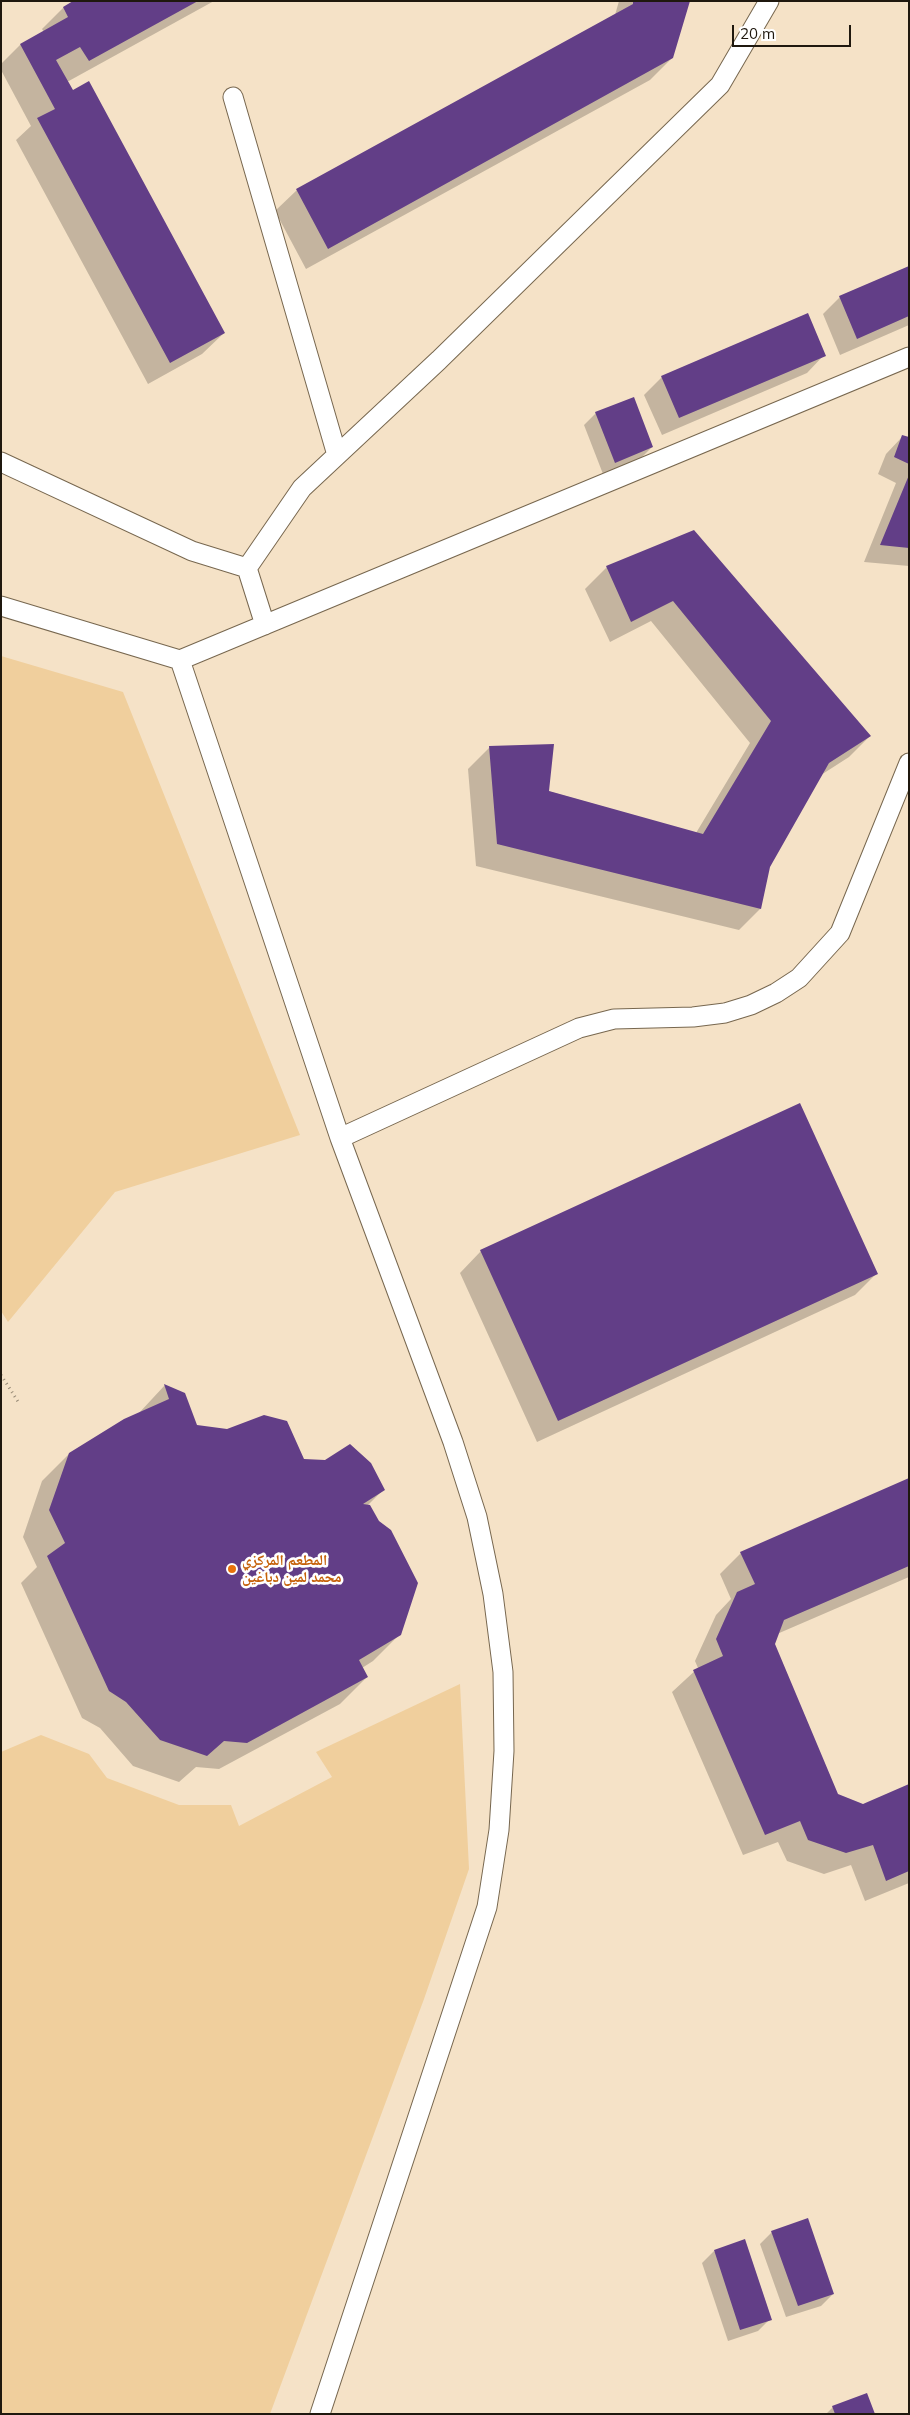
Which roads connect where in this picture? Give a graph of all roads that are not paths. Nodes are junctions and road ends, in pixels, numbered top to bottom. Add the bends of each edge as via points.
1 (770, 1) edge
2 (234, 97) dead end
3 (909, 357) edge
4 (337, 455) junction
5 (1, 462) edge
6 (247, 568) junction
7 (1, 606) edge
8 (265, 625) junction
9 (180, 660) junction
10 (909, 763) edge
11 (340, 1138) junction
12 (320, 2414) edge

1 - 4 lane via 720,85 439,360
2 - 4 lane
3 - 8 lane
4 - 6 lane via 302,488
5 - 6 lane via 192,551
6 - 8 lane
7 - 9 lane
8 - 9 lane
9 - 11 lane
10 - 11 lane via 840,932 799,978 751,1005 725,1012 693,1017 614,1019 579,1028
11 - 12 lane via 453,1442 477,1517 493,1594 502,1662 504,1751 499,1830 487,1907

